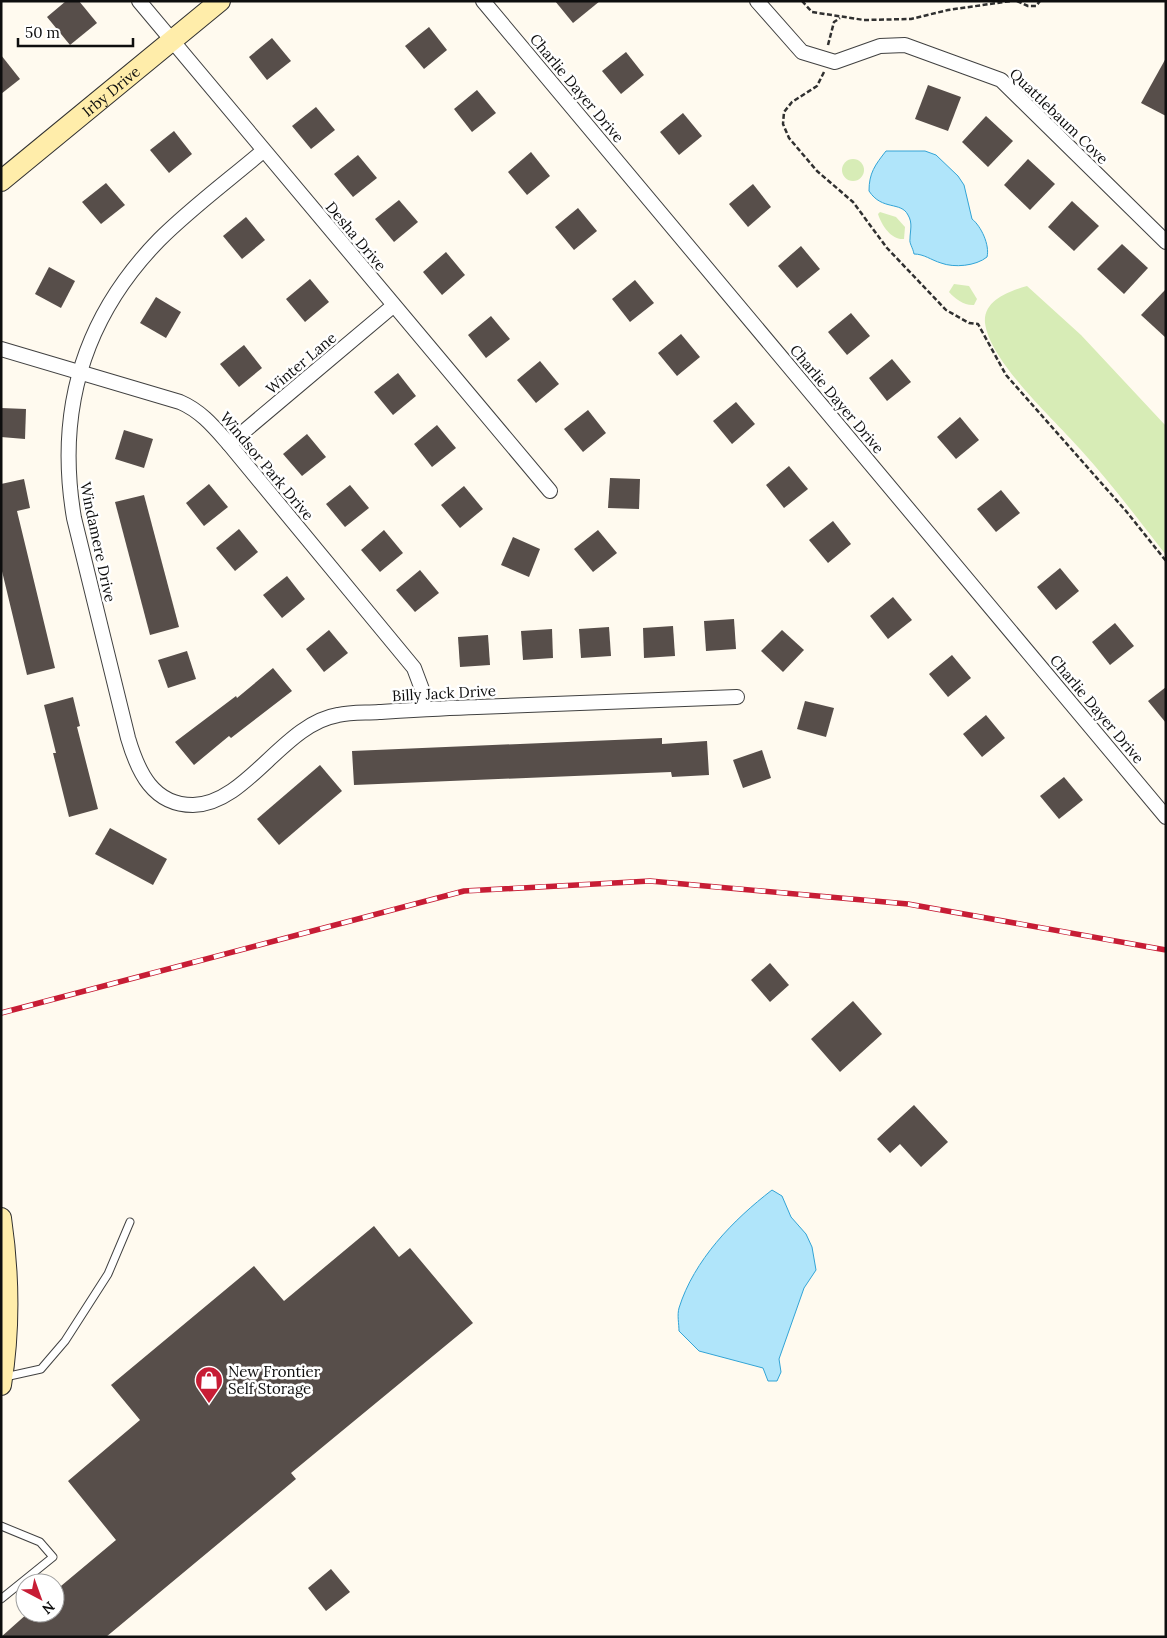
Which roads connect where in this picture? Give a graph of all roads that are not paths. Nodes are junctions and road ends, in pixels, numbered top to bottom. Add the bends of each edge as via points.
1 (139, 1) edge
2 (220, 1) edge
3 (483, 1) edge
4 (757, 1) edge
5 (172, 41) junction
6 (263, 151) junction
7 (1, 181) edge
8 (1166, 242) edge
9 (393, 306) junction
10 (1, 349) edge
11 (80, 372) junction
12 (229, 444) junction
13 (550, 491) dead end
14 (737, 697) dead end
15 (424, 709) junction
16 (181, 804) joint
17 (1166, 817) edge
18 (1, 1218) edge
19 (130, 1222) dead end
20 (2, 1381) edge
21 (1, 1526) edge
22 (1, 1599) edge

1 - 5 street, Desha Drive
2 - 5 street, Irby Drive
3 - 17 street, Charlie Dayer Drive
4 - 8 street, Quattlebaum Cove via 802,52 835,62 880,46 905,45 1000,80
5 - 6 street, Desha Drive
5 - 7 street, Irby Drive
6 - 9 street, Desha Drive
6 - 11 street, Windamere Drive via 159,240 125,280 106,308
9 - 12 street, Winter Lane
9 - 13 street, Desha Drive
10 - 11 street, Windsor Park Drive
11 - 12 street, Windsor Park Drive via 193,407
11 - 16 street, Windamere Drive via 67,454 74,518 135,762 143,779 155,791
12 - 15 street, Windsor Park Drive via 414,668 423,692
14 - 15 street, Billy Jack Drive
15 - 16 street, Billy Jack Drive via 322,719 308,726 228,793 196,805
18 - 20 street via 6,1249 7,1318
19 - 20 lane via 108,1274 65,1341 41,1369
21 - 22 lane via 40,1542 53,1557

